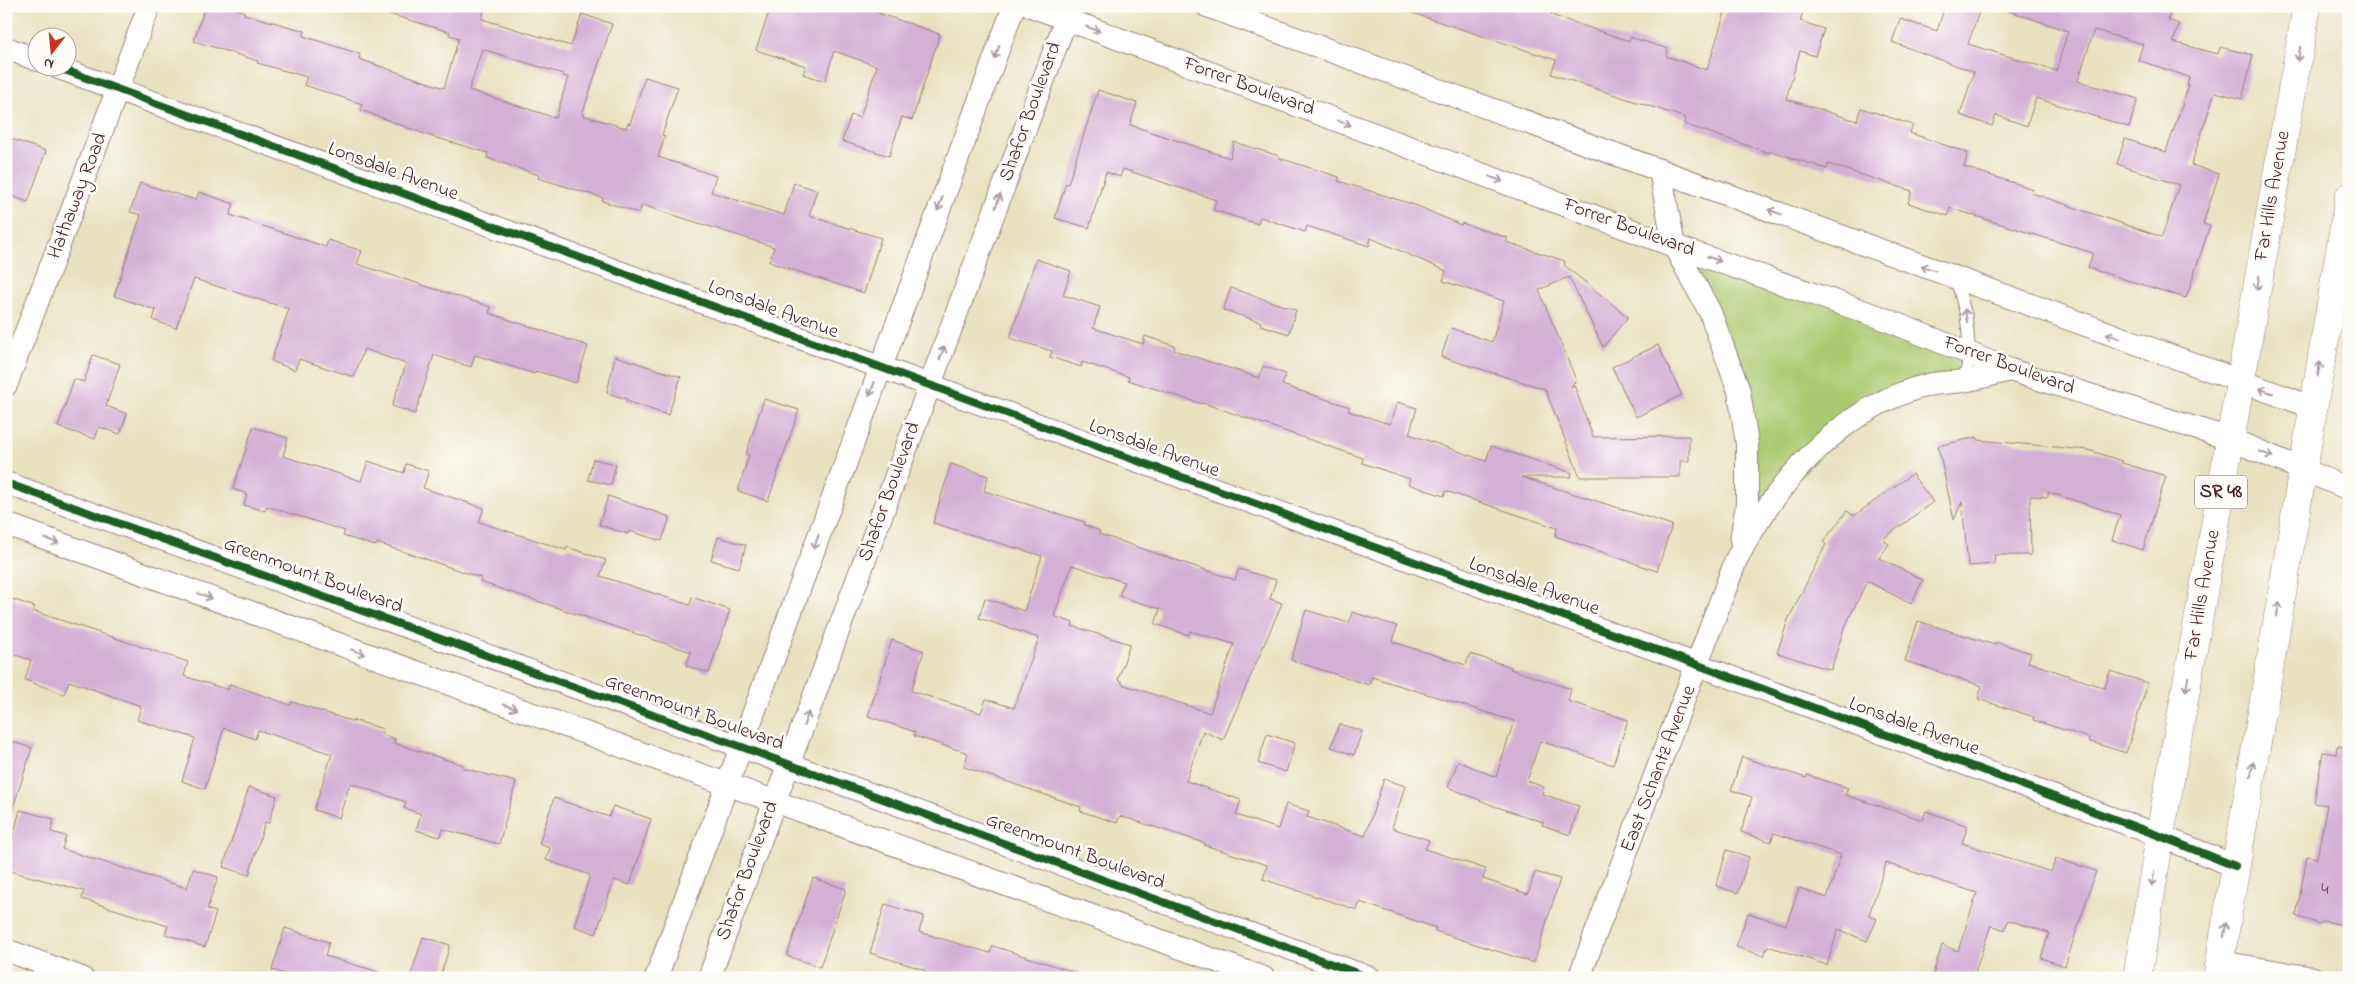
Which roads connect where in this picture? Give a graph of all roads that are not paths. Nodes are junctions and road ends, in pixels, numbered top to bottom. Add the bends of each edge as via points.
1 (149, 6) edge
2 (1014, 6) edge
3 (1031, 6) edge
4 (1207, 6) edge
5 (2307, 6) edge
6 (1068, 13) edge
7 (6, 48) edge
8 (28, 56) edge
9 (78, 75) edge
10 (118, 89) junction
11 (1660, 170) junction
12 (2349, 197) edge
13 (1674, 246) junction
14 (1956, 279) junction
15 (1970, 354) junction
16 (880, 366) junction
17 (2010, 370) junction
18 (1964, 381) junction
19 (2240, 382) junction
20 (6, 385) edge
21 (930, 385) junction
22 (2312, 407) junction
23 (2230, 439) junction
24 (2301, 469) junction
25 (6, 482) edge
26 (2349, 489) edge
27 (6, 524) edge
28 (1736, 560) junction
29 (1698, 664) junction
30 (742, 747) junction
31 (788, 765) junction
32 (728, 786) junction
33 (774, 800) junction
34 (2160, 836) junction
35 (2236, 866) junction
36 (6, 950) edge
37 (2218, 970) edge
38 (82, 978) edge
39 (656, 978) edge
40 (709, 978) edge
41 (1264, 978) edge
42 (1370, 978) edge
43 (1579, 978) edge
44 (2137, 978) edge
45 (2313, 978) edge

1 - 10 street, Hathaway Road
2 -> 16 street
3 - 6 street, Forrer Boulevard
4 - 11 street
5 -> 19 main road, Far Hills Avenue / SR 48
6 -> 13 street, Forrer Boulevard
21 -> 6 street, Shafor Boulevard
7 - 8 street
9 - 10 street, Lonsdale Avenue
10 - 16 street, Lonsdale Avenue
10 - 20 street, Hathaway Road
11 - 13 street, East Schantz Avenue
14 -> 11 street
22 -> 12 main road
13 -> 15 street, Forrer Boulevard via 1877,316
13 - 28 street, East Schantz Avenue via 1710,312 1740,392 1748,444 1747,504
15 -> 14 lane via 1966,315
19 -> 14 street
15 - 17 street, Forrer Boulevard
15 - 18 lane
16 - 21 street, Lonsdale Avenue
16 -> 30 street
17 - 18 street, East Schantz Avenue
17 - 23 street, Forrer Boulevard
18 - 28 street, East Schantz Avenue via 1929,384 1898,395 1858,417 1828,439 1791,476 1761,517
22 -> 19 street
19 - 23 main road, Far Hills Avenue / SR 48
21 - 29 street, Lonsdale Avenue
31 -> 21 street, Shafor Boulevard
22 - 24 main road
23 -> 24 street, Forrer Boulevard
23 -> 34 main road, Far Hills Avenue / SR 48
24 - 26 street, Forrer Boulevard
35 -> 24 main road
25 - 30 street, Greenmount Boulevard
27 -> 32 street
28 - 29 street, East Schantz Avenue
29 - 34 street, Lonsdale Avenue
29 - 43 street, East Schantz Avenue
30 - 31 street, Greenmount Boulevard
30 - 32 street
31 - 33 street, Shafor Boulevard
31 - 42 street, Greenmount Boulevard
32 - 33 street
32 - 39 street
33 - 40 street, Shafor Boulevard
33 - 41 street
34 - 35 street, Lonsdale Avenue
34 -> 44 main road, Far Hills Avenue / SR 48
37 -> 35 main road
36 - 38 street
37 - 45 street

